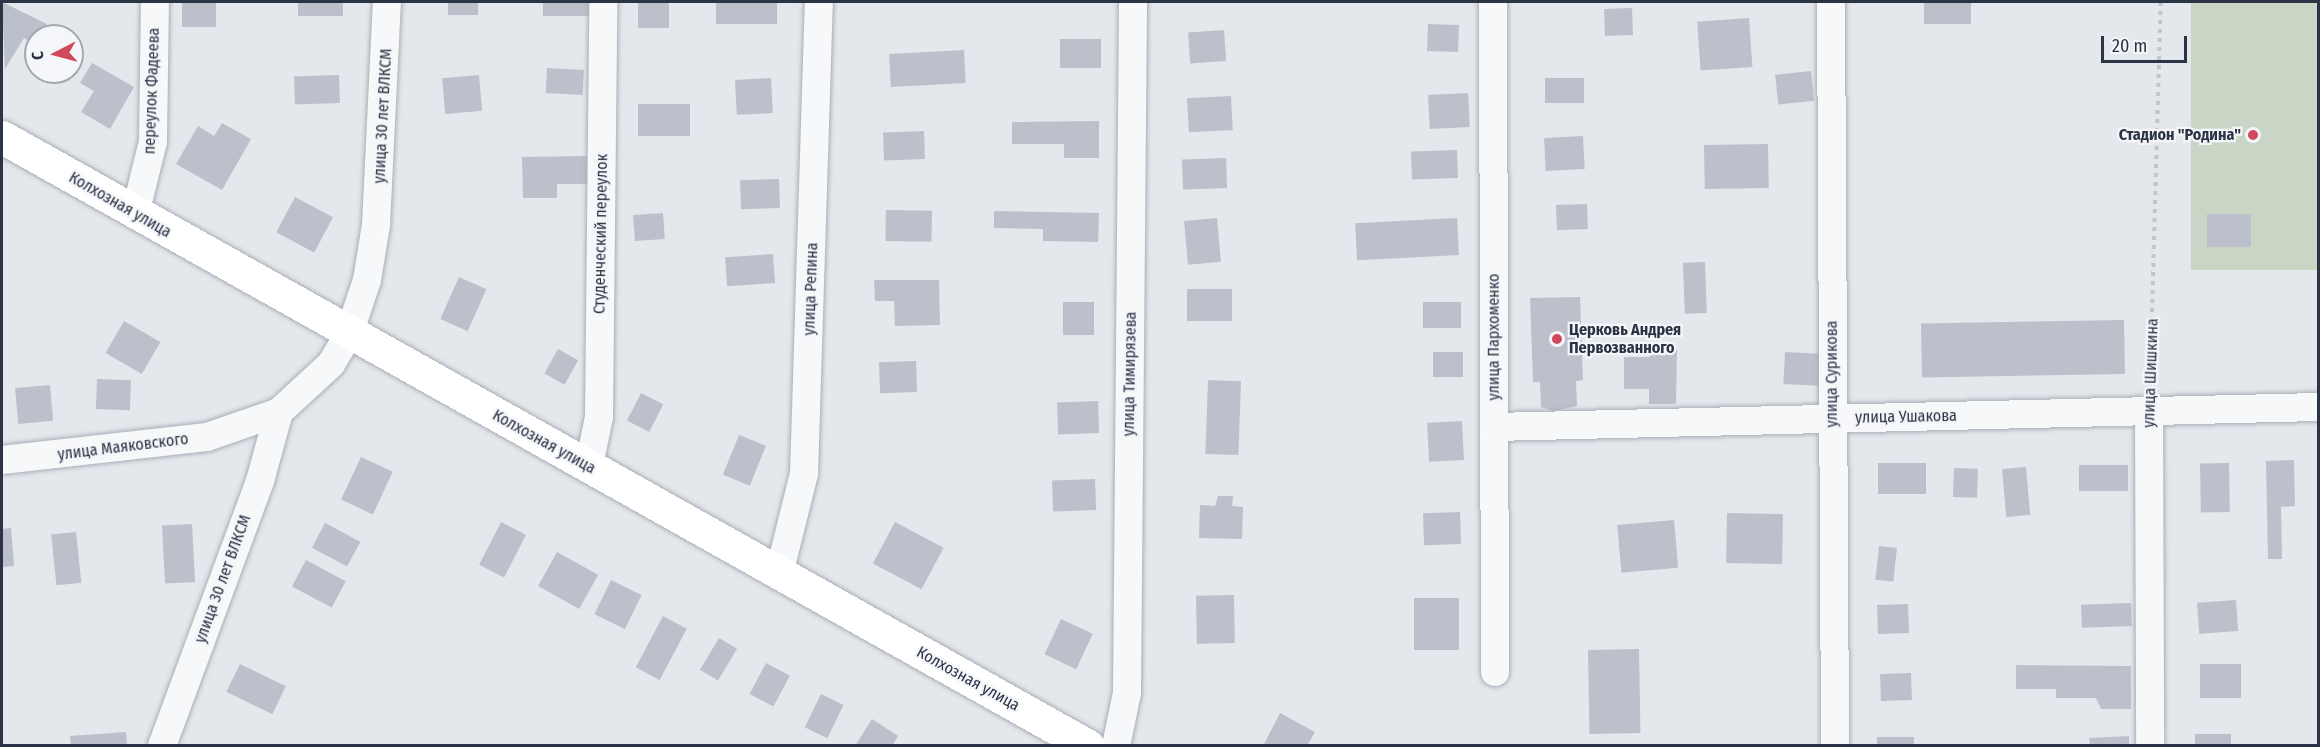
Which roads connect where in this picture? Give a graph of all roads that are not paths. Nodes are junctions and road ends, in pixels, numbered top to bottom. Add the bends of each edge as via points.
1 (154, 2) edge
2 (387, 2) edge
3 (603, 2) edge
4 (819, 2) edge
5 (1133, 2) edge
6 (1493, 2) edge
7 (1831, 2) edge
8 (2, 137) edge
9 (15, 154) edge
10 (135, 214) junction
11 (349, 334) junction
12 (2319, 407) edge
13 (2149, 411) junction
14 (279, 412) junction
15 (1832, 419) junction
16 (1494, 427) junction
17 (2, 459) edge
18 (589, 466) junction
19 (779, 574) junction
20 (1496, 672) dead end
21 (162, 746) edge
22 (1088, 746) edge
23 (1116, 746) edge
24 (1835, 746) edge
25 (2150, 746) edge

1 - 10 street, переулок Фадеева via 153,142
2 - 11 street, улица 30 лет ВЛКСМ via 376,225 367,280
3 - 18 street, Студенческий переулок via 599,417
4 - 19 street, улица Репина via 804,474
5 - 23 street, улица Тимирязева via 1127,693
6 - 16 street, улица Пархоменко
7 - 15 street, улица Сурикова
8 - 9 main road, Колхозная улица
9 - 10 main road, Колхозная улица
10 - 11 main road, Колхозная улица
11 - 14 street, улица Маяковского via 312,386
11 - 18 main road, Колхозная улица
12 - 13 street, улица Ушакова
13 - 15 street, улица Ушакова
13 - 25 street, улица Шишкина
14 - 17 street, улица Маяковского via 207,437 153,446
14 - 21 street, улица 30 лет ВЛКСМ via 263,472
15 - 16 street, улица Ушакова
15 - 24 street, улица Сурикова
16 - 20 street, улица Пархоменко
18 - 19 main road, Колхозная улица
19 - 22 main road, Колхозная улица

